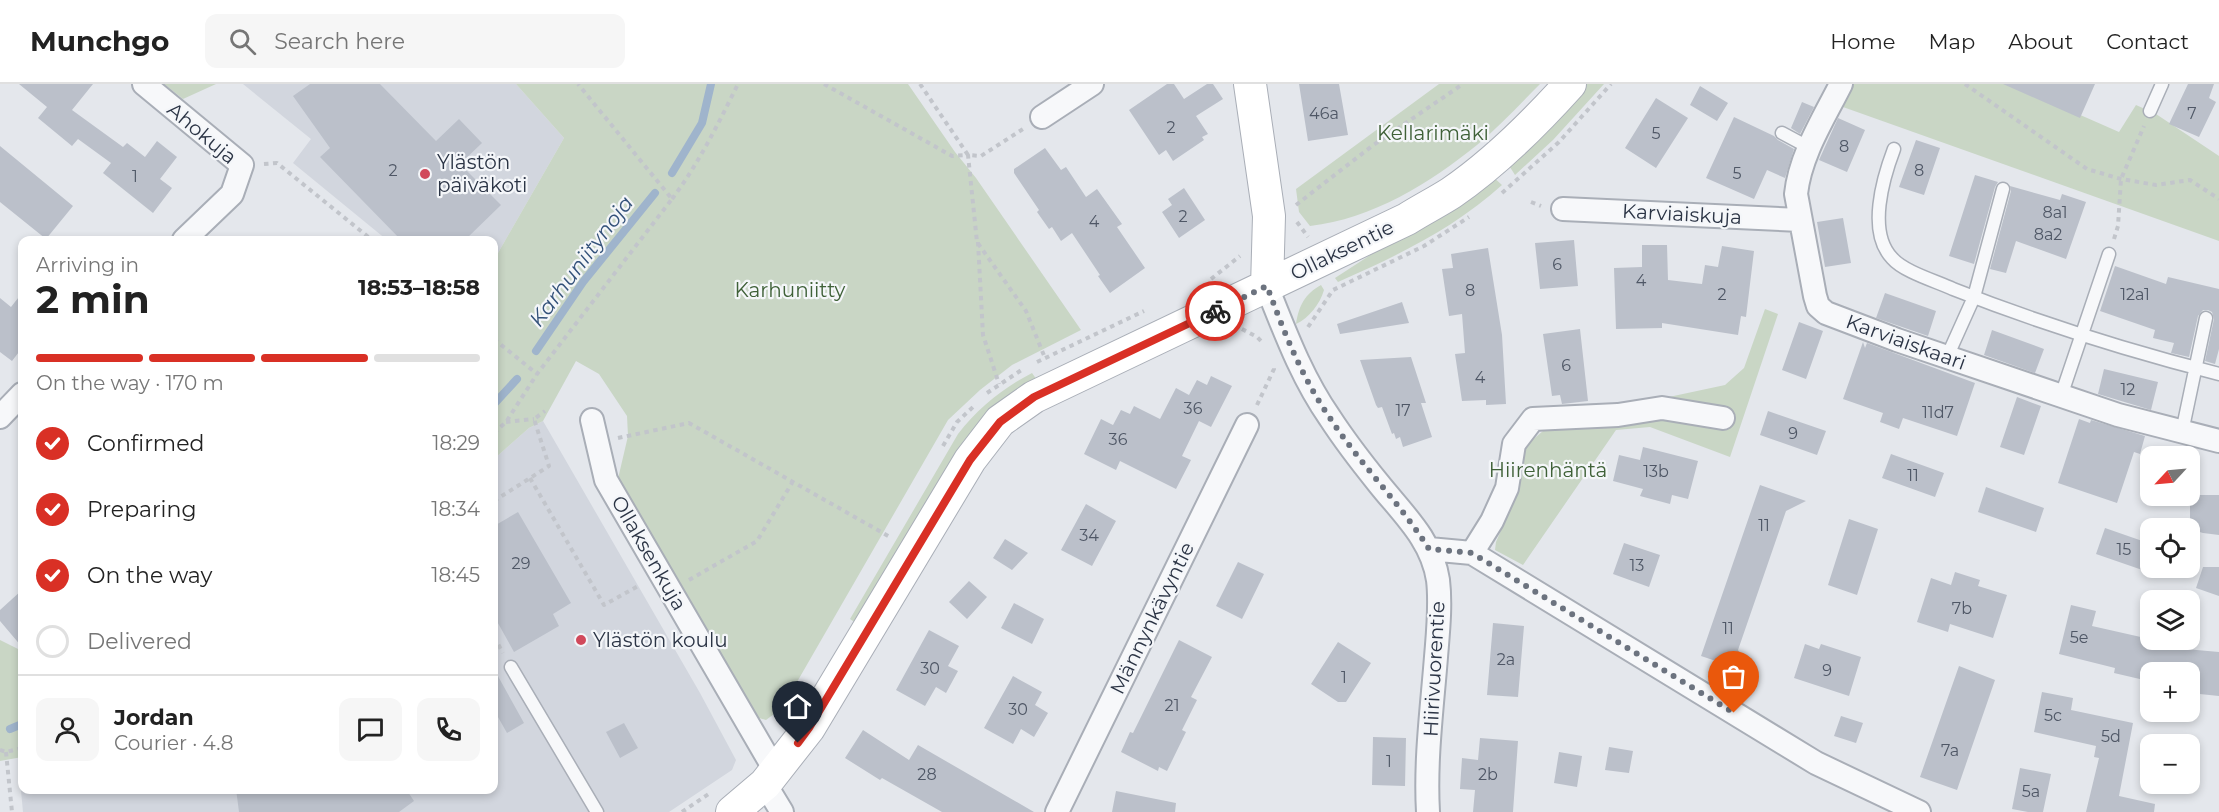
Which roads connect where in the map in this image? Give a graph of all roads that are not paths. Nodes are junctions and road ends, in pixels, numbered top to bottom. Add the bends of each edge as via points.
1 (144, 84) edge
2 (1092, 84) edge
3 (1250, 84) edge
4 (1570, 84) edge
5 (1840, 84) edge
6 (2162, 84) edge
7 (2150, 111) road end
8 (1042, 117) road end
9 (1782, 134) dead end
10 (1810, 148) junction
11 (1894, 149) dead end
12 (2003, 189) dead end
13 (1563, 209) dead end
14 (1800, 220) junction
15 (188, 236) edge
16 (2109, 254) road end
17 (1267, 286) junction
18 (1974, 297) junction
19 (2206, 318) dead end
20 (2082, 335) junction
21 (1947, 357) junction
22 (2196, 368) junction
23 (2219, 374) edge
24 (2061, 396) junction
25 (18, 398) edge
26 (0, 417) edge
27 (1724, 418) dead end
28 (592, 420) dead end
29 (1247, 424) road end
30 (2182, 432) junction
31 (2219, 441) edge
32 (1429, 549) junction
33 (1472, 553) junction
34 (511, 667) dead end
35 (771, 778) junction
36 (597, 812) edge
37 (732, 812) edge
38 (782, 812) edge
39 (1058, 812) edge
40 (1428, 812) edge
41 (1919, 812) edge

1 - 15 street, Ahokuja via 242,165 232,194
2 - 8 street
3 - 17 street via 1269,216
4 - 17 street, Ollaksentie via 1493,160 1451,192 1407,219
5 - 10 street, Karviaiskaari
6 - 7 lane
9 - 10 lane
10 - 14 street, Karviaiskaari via 1798,178
11 - 18 lane via 1881,189 1883,244 1892,259 1907,268
12 - 18 lane
13 - 14 street, Karviaiskuja
14 - 21 street, Karviaiskaari via 1818,306 1826,313
16 - 20 lane
17 - 32 street, Hiirivuorentie via 1280,346 1306,378 1329,418
17 - 35 street, Ollaksentie via 1034,397 1000,422 970,460 809,728
18 - 20 lane
18 - 21 lane
19 - 22 lane
20 - 22 lane
20 - 24 lane
21 - 24 street, Karviaiskaari
22 - 23 lane
22 - 30 lane
24 - 30 street, Karviaiskaari
25 - 26 street
27 - 33 street via 1662,408 1618,415 1533,419 1514,444 1507,488
28 - 35 street, Ollaksenkuja via 606,480
29 - 39 street, Männynkävyntie
30 - 31 street, Karviaiskaari
32 - 33 street
32 - 40 street, Hiirivuorentie via 1438,580 1439,625
33 - 41 street via 1816,763
34 - 36 lane
35 - 37 street, Ollaksentie
35 - 38 street, Ollaksenkuja

